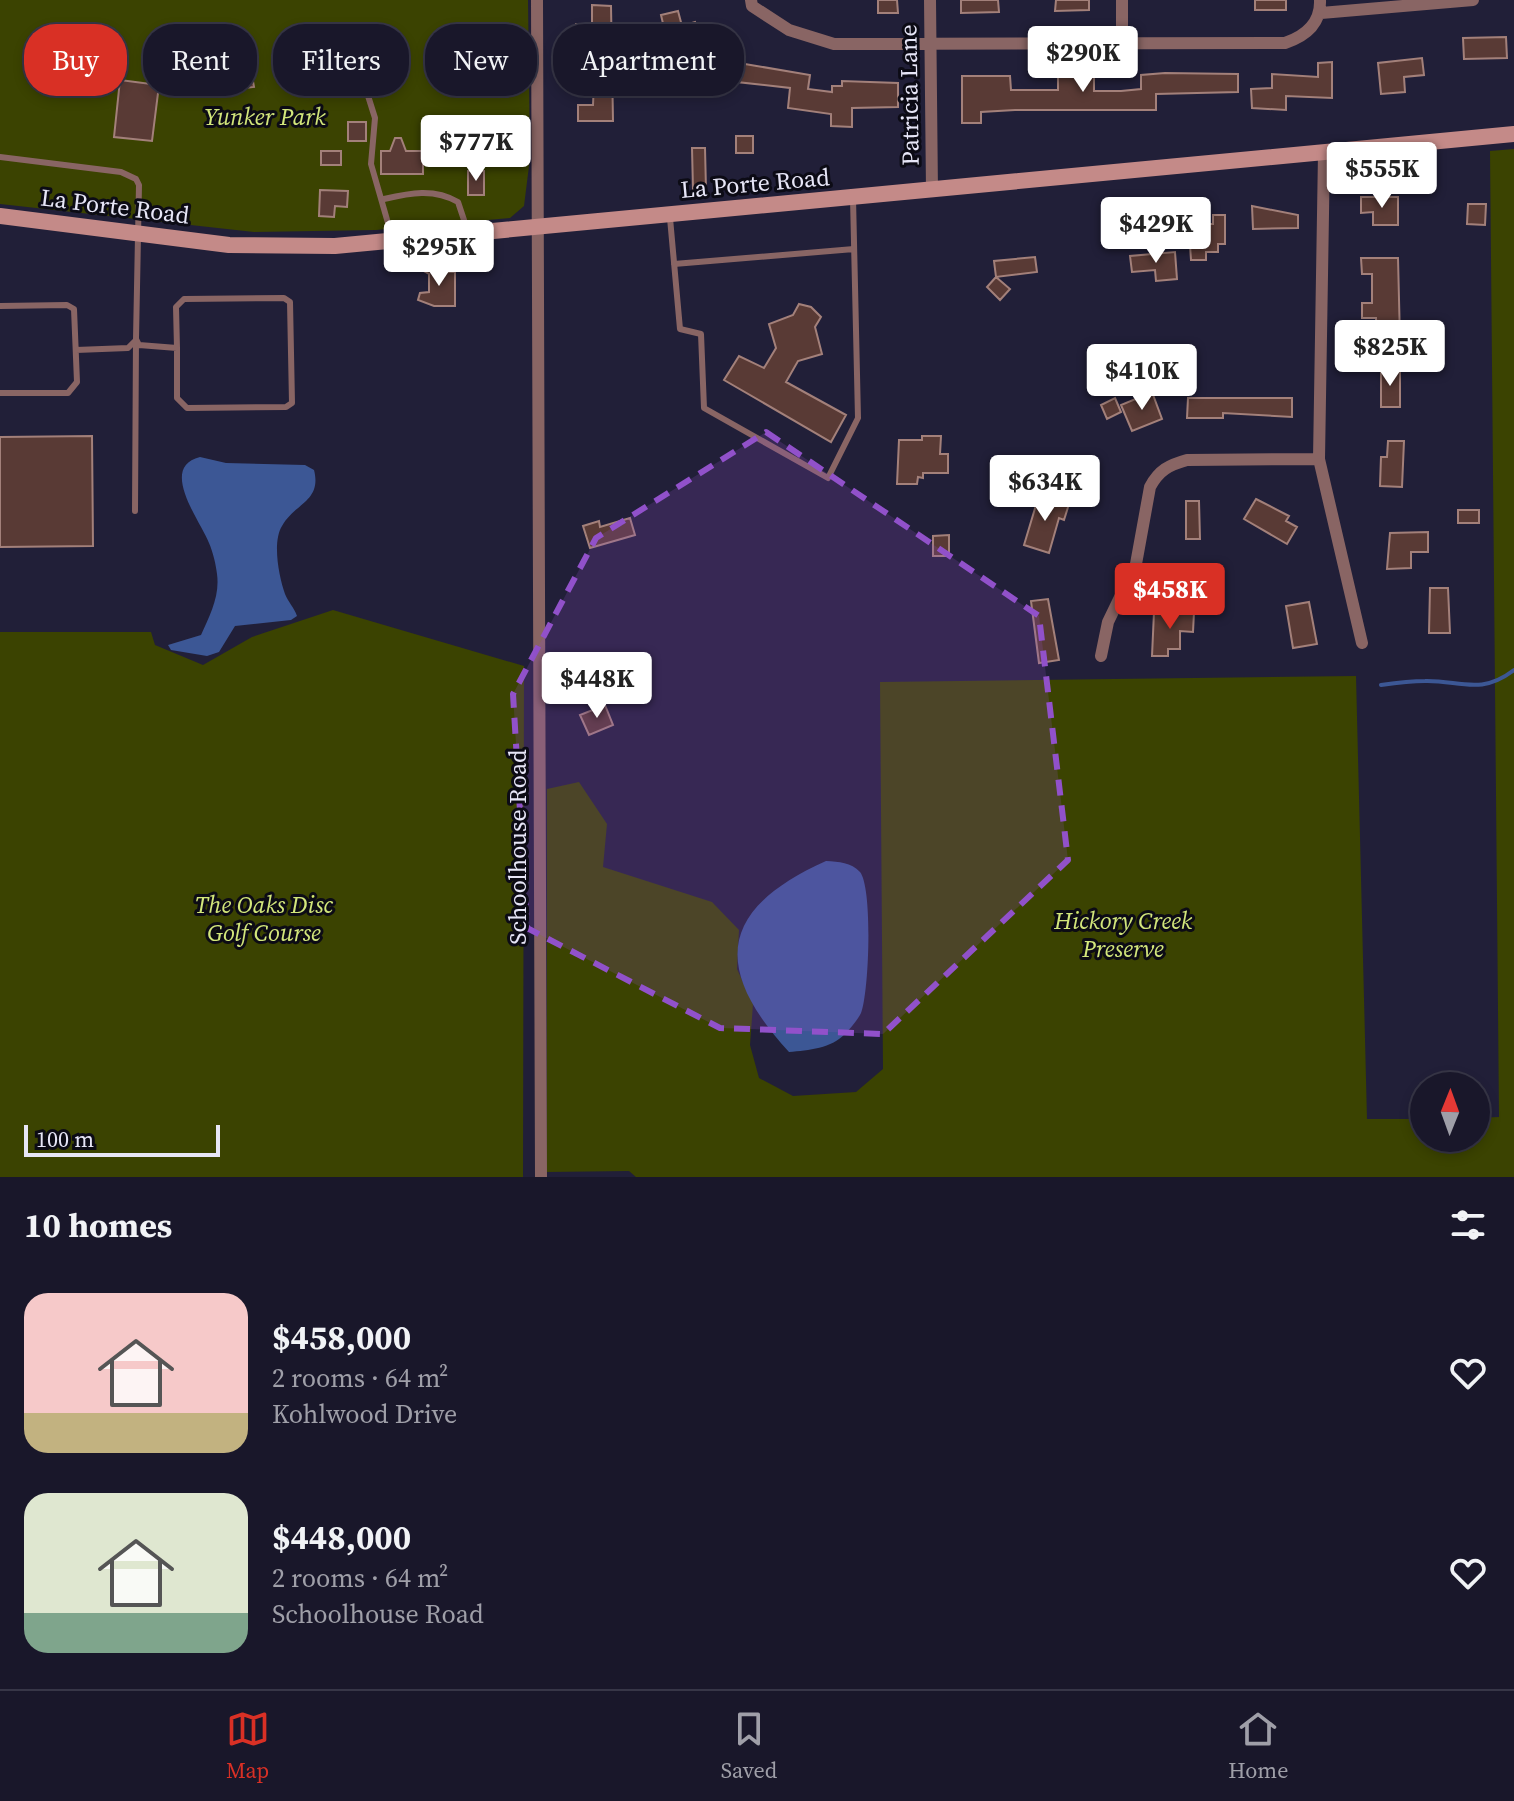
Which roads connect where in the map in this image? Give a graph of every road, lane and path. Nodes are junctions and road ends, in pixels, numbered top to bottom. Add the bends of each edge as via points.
1 (537, 0) edge
2 (930, 0) edge
3 (1122, 0) edge
4 (1473, 0) edge
5 (752, 3) edge
6 (1320, 7) edge
7 (930, 43) junction
8 (1122, 43) junction
9 (368, 96) edge
10 (1514, 134) edge
11 (1324, 153) junction
12 (0, 157) edge
13 (932, 191) junction
14 (853, 198) junction
15 (384, 199) junction
16 (669, 214) junction
17 (0, 216) edge
18 (536, 228) junction
19 (135, 233) junction
20 (468, 234) junction
21 (393, 240) junction
22 (854, 249) junction
23 (674, 264) junction
24 (0, 306) edge
25 (136, 339) junction
26 (177, 348) junction
27 (76, 350) junction
28 (0, 393) edge
29 (1319, 459) junction
30 (135, 511) dead end
31 (1362, 643) dead end
32 (1101, 656) dead end
33 (541, 1177) edge

1 - 18 street, Schoolhouse Road
2 - 7 street, Patricia Lane
3 - 8 street
4 - 6 street
5 - 7 street via 789,30 834,44
6 - 8 street via 1303,37 1285,43
7 - 8 street
7 - 13 street, Patricia Lane
9 - 15 lane via 375,118 371,164
10 - 11 street, La Porte Road
11 - 13 street, La Porte Road
11 - 29 street
12 - 19 lane via 129,175 139,185
13 - 14 street, La Porte Road
14 - 16 street, La Porte Road
14 - 22 lane
15 - 20 lane via 412,192 444,194 458,202
15 - 21 lane
16 - 18 street, La Porte Road
16 - 23 lane
17 - 19 street, La Porte Road
18 - 20 street, La Porte Road
18 - 33 street, Schoolhouse Road
19 - 21 street, La Porte Road via 267,247
19 - 25 lane
20 - 21 street, La Porte Road
22 - 23 lane
22 - 23 lane via 858,418 828,478 704,408 701,334 680,329
24 - 27 lane via 74,309
25 - 26 lane via 146,348
25 - 27 lane via 128,348
25 - 30 lane
26 - 26 lane via 179,301 284,298 293,307 292,403 187,408 177,398
27 - 28 lane via 77,382 68,393
29 - 31 street
29 - 32 street via 1187,460 1155,476 1136,564 1108,622

